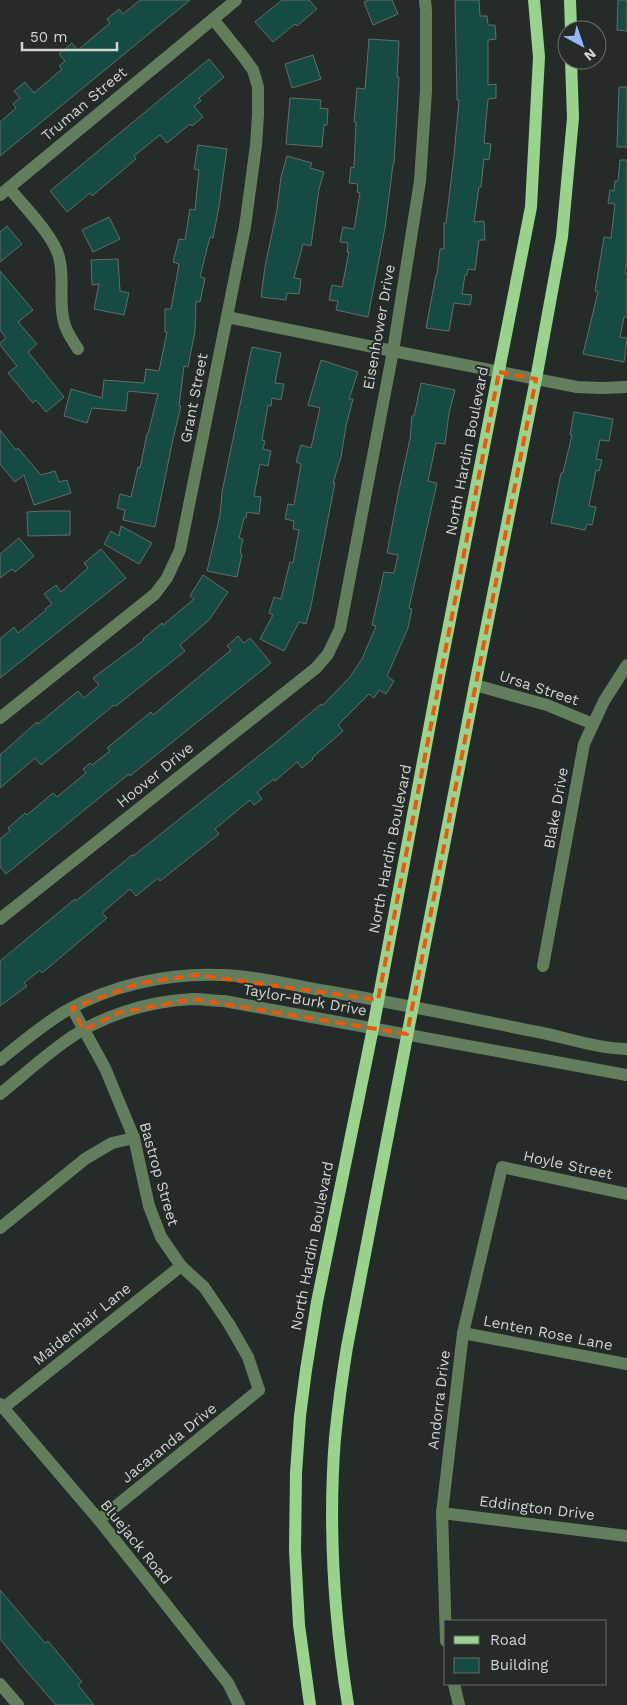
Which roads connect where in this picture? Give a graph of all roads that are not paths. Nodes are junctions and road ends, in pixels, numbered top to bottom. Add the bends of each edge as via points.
1 (236, 0) edge
2 (425, 0) edge
3 (534, 0) edge
4 (570, 0) edge
5 (212, 19) junction
6 (571, 20) edge
7 (571, 70) edge
8 (4, 191) edge
9 (227, 317) junction
10 (78, 350) dead end
11 (392, 351) junction
12 (499, 372) junction
13 (536, 379) junction
14 (627, 387) edge
15 (328, 654) joint
16 (627, 665) edge
17 (474, 685) junction
18 (0, 718) edge
19 (593, 724) junction
20 (0, 919) edge
21 (543, 966) dead end
22 (378, 1000) junction
23 (72, 1008) junction
24 (412, 1008) junction
25 (373, 1028) junction
26 (84, 1030) junction
27 (407, 1034) junction
28 (627, 1049) edge
29 (1, 1057) edge
30 (627, 1074) edge
31 (0, 1094) edge
32 (134, 1138) junction
33 (502, 1167) joint
34 (627, 1194) edge
35 (0, 1228) edge
36 (181, 1266) junction
37 (463, 1333) junction
38 (627, 1364) edge
39 (259, 1390) joint
40 (2, 1406) edge
41 (442, 1513) junction
42 (99, 1520) junction
43 (627, 1536) edge
44 (445, 1620) edge
45 (454, 1685) edge
46 (1, 1687) edge
47 (18, 1705) edge
48 (239, 1705) edge
49 (310, 1705) edge
50 (348, 1705) edge
51 (459, 1705) edge

1 - 5 street, Truman Street
2 - 11 street, Eisenhower Drive via 426,91 420,181
3 - 12 main road, North Hardin Boulevard via 539,57 530,206
4 - 6 main road
5 - 8 street, Truman Street
5 - 9 street, Grant Street via 248,62 256,78 259,96 253,173
7 - 13 main road via 573,118 562,237
8 - 10 street via 47,235 56,250 60,263 63,320
9 - 11 street
9 - 18 street, Grant Street via 183,540 167,578 148,600
11 - 12 street
11 - 15 street, Eisenhower Drive via 340,629
12 - 13 street
12 - 22 main road, North Hardin Boulevard
13 - 14 street via 589,388
13 - 17 main road
15 - 20 street, Hoover Drive via 316,668
16 - 19 street, Blake Drive
17 - 19 street, Ursa Street via 547,705
17 - 24 main road
19 - 21 street, Blake Drive via 584,744
22 - 23 street, Taylor-Burk Drive via 269,981 197,975 140,983
22 - 24 street, Taylor-Burk Drive
22 - 25 main road, North Hardin Boulevard
23 - 26 street, Bastrop Street
23 - 29 street, Taylor-Burk Drive
24 - 27 main road
24 - 28 street, Taylor-Burk Drive
25 - 26 street, Taylor-Burk Drive via 224,1001 193,999 118,1013
25 - 27 street, Taylor-Burk Drive
25 - 49 main road, North Hardin Boulevard via 308,1352 300,1416 295,1551 299,1625
26 - 31 street, Taylor-Burk Drive via 64,1042
26 - 32 street, Bastrop Street via 105,1068
27 - 30 street, Taylor-Burk Drive
27 - 50 main road via 346,1347 335,1439 332,1506 334,1576 340,1656
32 - 35 street via 112,1143 85,1160
32 - 36 street, Bastrop Street via 149,1206 161,1237
33 - 34 street, Hoyle Street
33 - 37 street, Andorra Drive
36 - 39 street, Bastrop Street via 204,1287 229,1324 248,1357
36 - 40 street, Maidenhair Lane
37 - 38 street, Lenten Rose Lane
37 - 41 street, Andorra Drive
39 - 42 street, Jacaranda Drive
40 - 42 street, Bluejack Road
41 - 43 street, Eddington Drive
41 - 44 street, Andorra Drive
42 - 48 street, Bluejack Road via 228,1682
45 - 51 street
46 - 47 street

